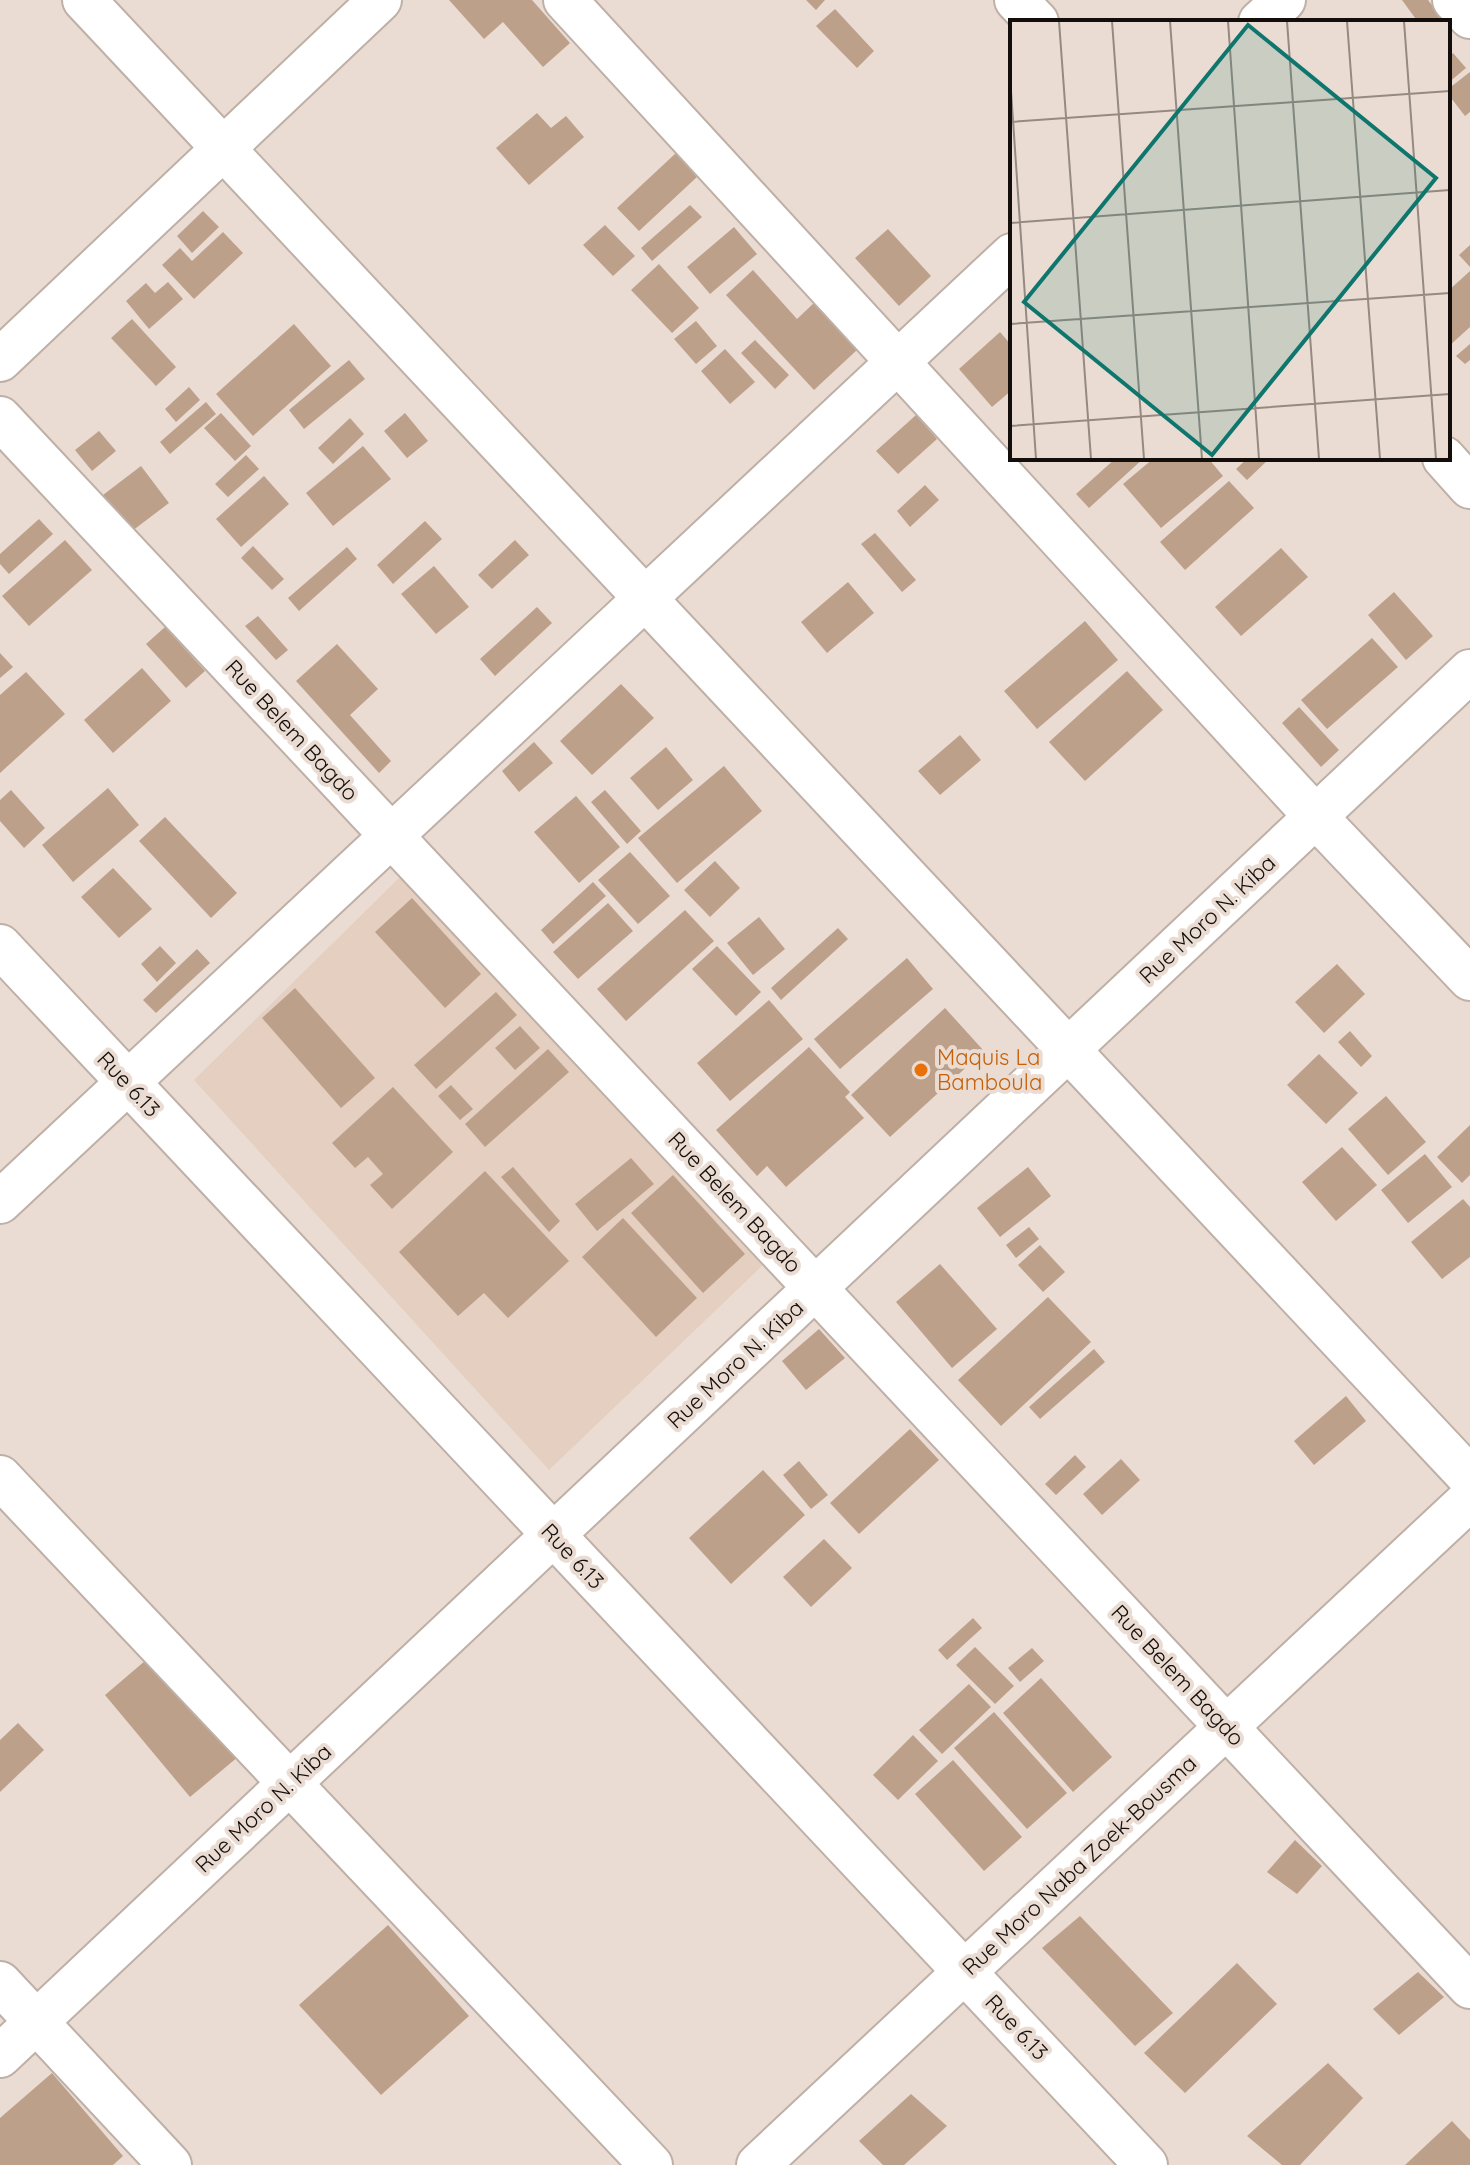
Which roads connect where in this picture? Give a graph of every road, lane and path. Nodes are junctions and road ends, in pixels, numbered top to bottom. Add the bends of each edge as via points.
1 (84, 0) edge
2 (380, 0) edge
3 (565, 0) edge
4 (1016, 0) edge
5 (1284, 0) edge
6 (1454, 0) edge
7 (1470, 17) edge
8 (1035, 20) edge
9 (1262, 20) edge
10 (224, 149) junction
11 (1010, 257) edge
12 (0, 360) edge
13 (899, 363) junction
14 (0, 418) edge
15 (1446, 460) edge
16 (1470, 487) edge
17 (644, 598) junction
18 (1470, 671) edge
19 (1316, 817) junction
20 (391, 836) junction
21 (0, 946) edge
22 (1470, 979) edge
23 (1068, 1050) junction
24 (128, 1082) junction
25 (0, 1202) edge
26 (815, 1288) junction
27 (0, 1477) edge
28 (1470, 1478) edge
29 (1470, 1499) edge
30 (553, 1535) junction
31 (1227, 1727) junction
32 (290, 1783) junction
33 (965, 1972) junction
34 (0, 1983) edge
35 (1470, 1987) edge
36 (36, 2022) junction
37 (0, 2056) edge
38 (170, 2165) edge
39 (651, 2165) edge
40 (758, 2165) edge
41 (1146, 2165) edge

1 - 10 street
2 - 10 street
3 - 13 street
4 - 8 street
5 - 9 street
6 - 7 street
10 - 12 street
10 - 17 street
11 - 13 street
13 - 17 street
13 - 19 street
14 - 20 street, Rue Belem Bagdo
15 - 16 street
17 - 20 street
17 - 23 street
18 - 19 street, Rue Moro N. Kiba
19 - 22 street
19 - 23 street, Rue Moro N. Kiba
20 - 24 street
20 - 26 street, Rue Belem Bagdo
21 - 24 street, Rue 6.13
23 - 26 street, Rue Moro N. Kiba
23 - 28 street
24 - 25 street
24 - 30 street, Rue 6.13
26 - 30 street, Rue Moro N. Kiba
26 - 31 street, Rue Belem Bagdo
27 - 32 street
29 - 31 street, Rue Moro Naba Zoek-Bousma
30 - 32 street, Rue Moro N. Kiba
30 - 33 street, Rue 6.13
31 - 33 street, Rue Moro Naba Zoek-Bousma
31 - 35 street, Rue Belem Bagdo
32 - 36 street, Rue Moro N. Kiba
32 - 39 street
33 - 40 street, Rue Moro Naba Zoek-Bousma
33 - 41 street, Rue 6.13
34 - 36 street
36 - 37 street, Rue Moro N. Kiba
36 - 38 street

